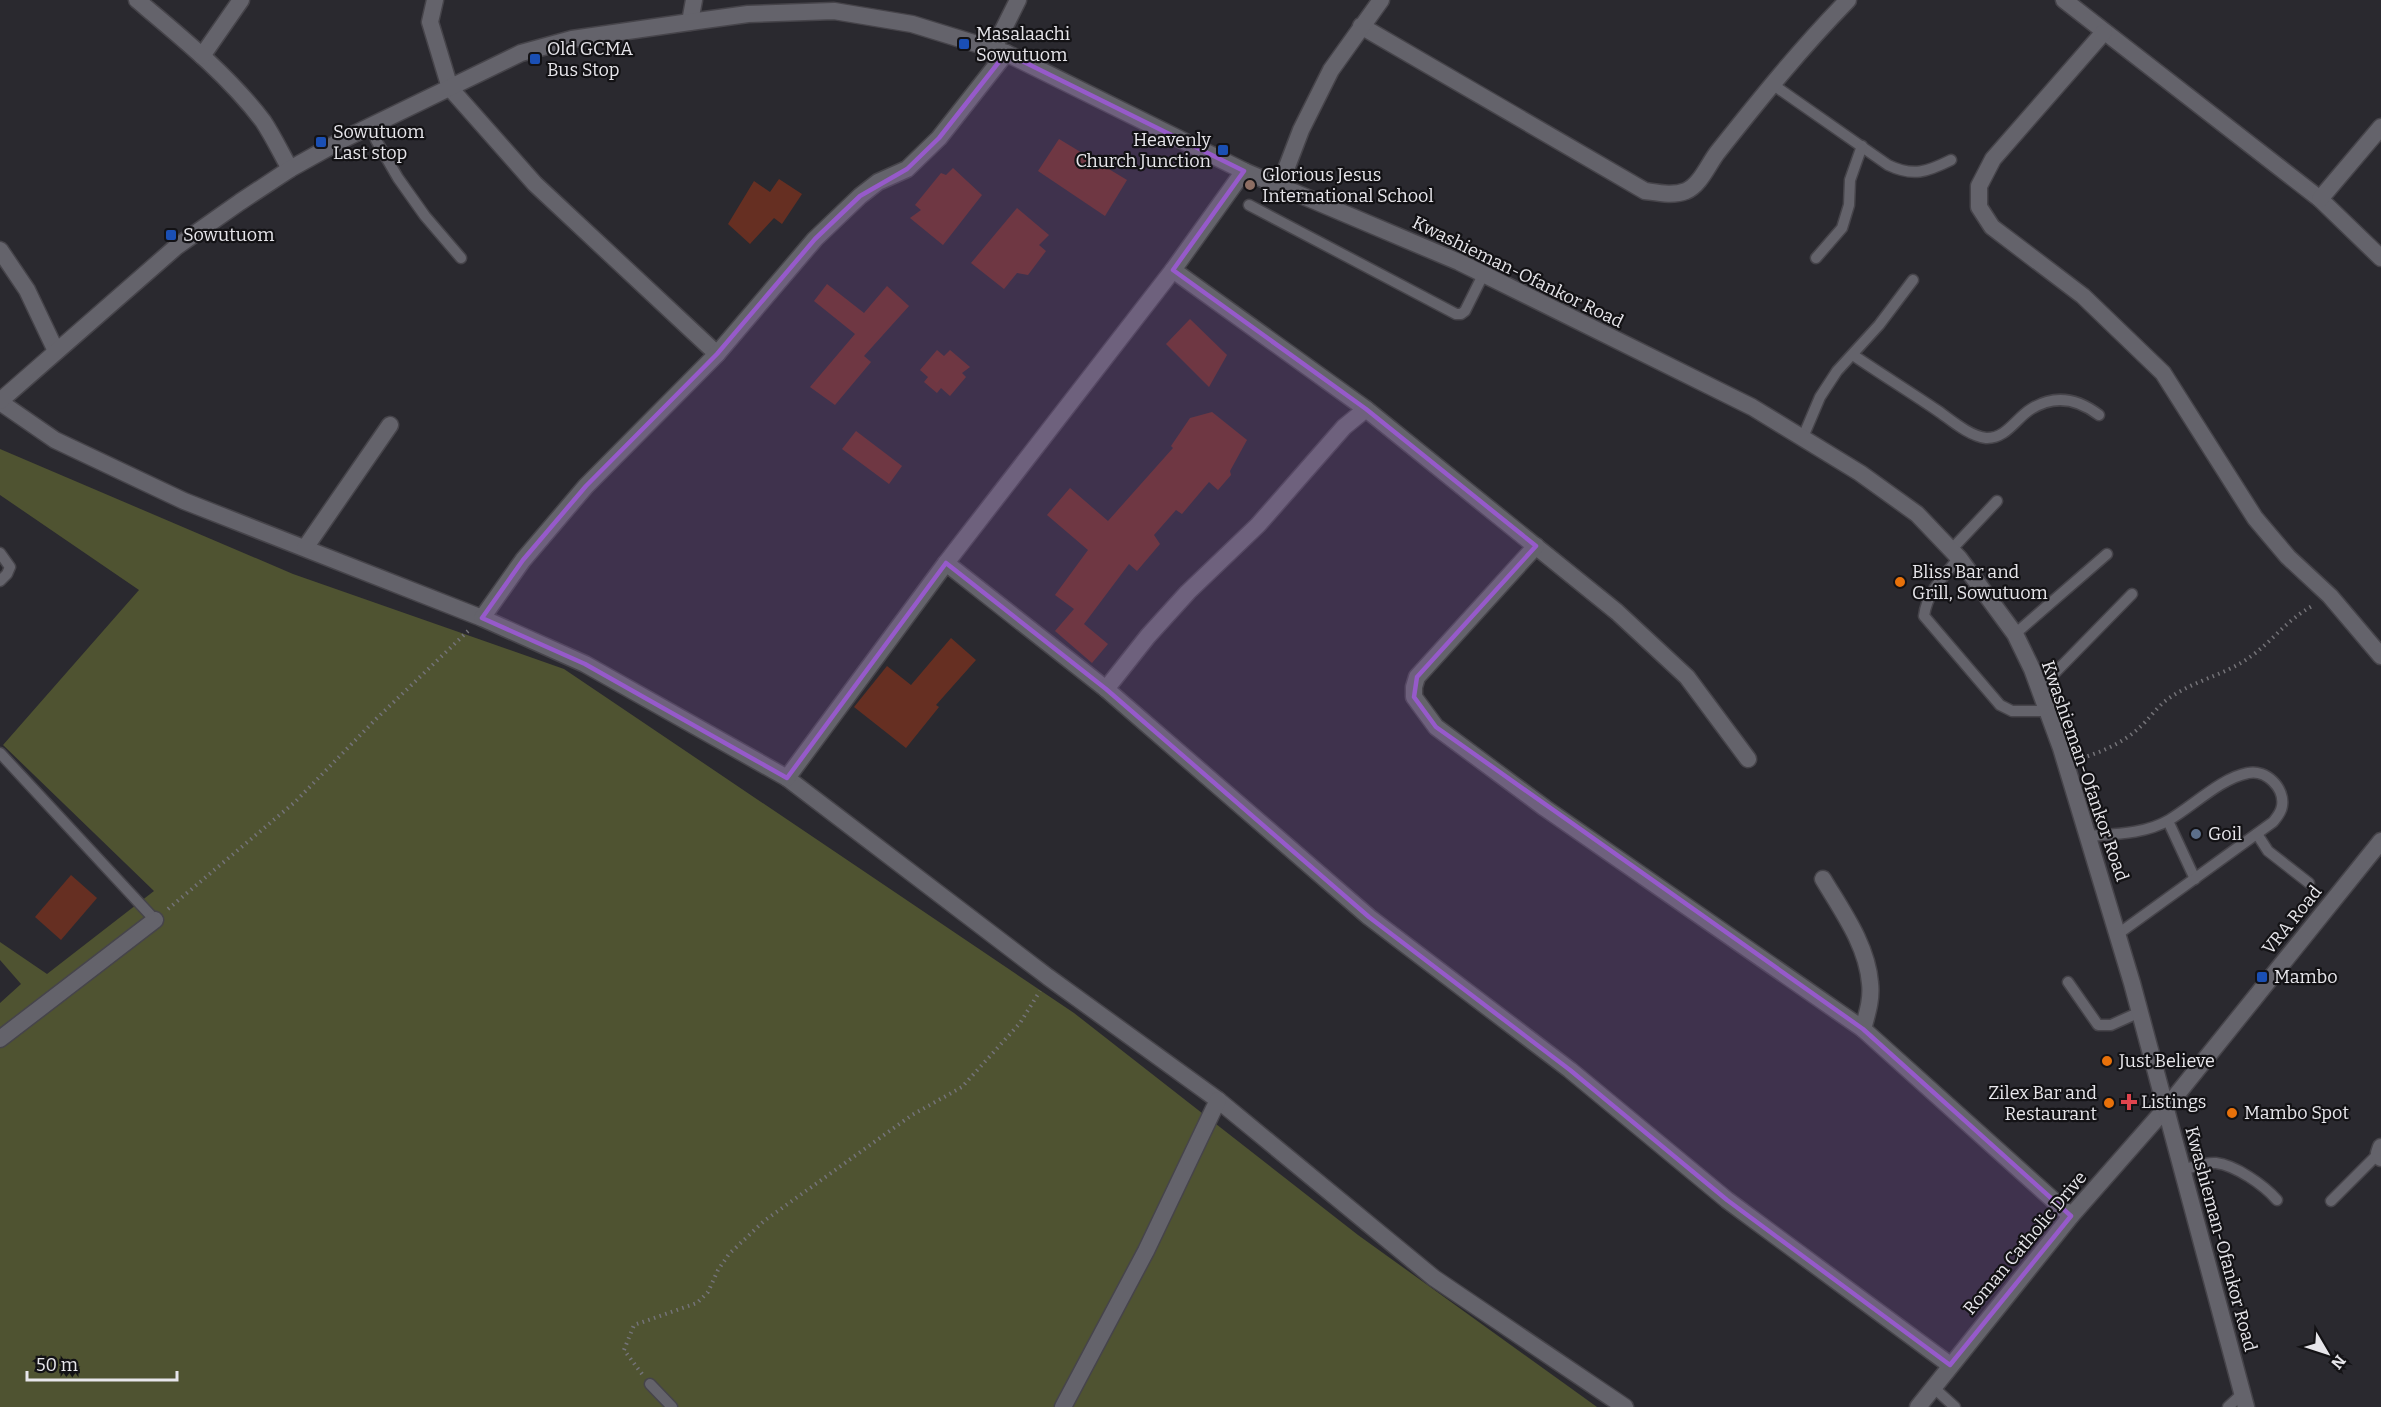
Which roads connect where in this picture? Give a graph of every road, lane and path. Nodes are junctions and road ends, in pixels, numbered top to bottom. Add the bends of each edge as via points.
1 (137, 0) edge
2 (241, 0) edge
3 (435, 0) edge
4 (694, 0) edge
5 (1017, 0) edge
6 (1381, 0) edge
7 (1848, 0) edge
8 (2064, 0) edge
9 (837, 5) edge
10 (690, 22) junction
11 (1361, 26) junction
12 (2104, 32) junction
13 (1000, 50) junction
14 (202, 56) junction
15 (1772, 84) junction
16 (450, 88) junction
17 (383, 120) junction
18 (2381, 127) edge
19 (1862, 146) junction
20 (1951, 160) dead end
21 (290, 169) junction
22 (1244, 171) junction
23 (1280, 185) junction
24 (2320, 199) junction
25 (1250, 205) dead end
26 (0, 250) edge
27 (461, 258) dead end
28 (1816, 258) dead end
29 (2381, 258) edge
30 (1173, 270) junction
31 (1483, 275) junction
32 (1913, 280) dead end
33 (56, 351) junction
34 (717, 354) junction
35 (1853, 355) junction
36 (0, 401) edge
37 (1366, 409) junction
38 (2099, 415) dead end
39 (390, 425) dead end
40 (1803, 437) junction
41 (1997, 501) dead end
42 (1536, 546) junction
43 (305, 548) junction
44 (0, 553) edge
45 (1955, 554) junction
46 (2106, 554) dead end
47 (946, 563) junction
48 (0, 581) edge
49 (2132, 594) dead end
50 (2330, 596) junction
51 (482, 618) junction
52 (2015, 634) junction
53 (2381, 656) edge
54 (1106, 689) junction
55 (2039, 689) junction
56 (2047, 711) junction
57 (0, 753) edge
58 (1748, 759) dead end
59 (2066, 764) junction
60 (787, 778) junction
61 (2168, 821) junction
62 (2257, 834) junction
63 (2088, 836) junction
64 (2381, 841) edge
65 (1822, 879) dead end
66 (2195, 879) junction
67 (2308, 884) dead end
68 (155, 920) junction
69 (2118, 934) junction
70 (1048, 977) junction
71 (2068, 982) dead end
72 (2140, 1012) junction
73 (1863, 1029) junction
74 (0, 1039) edge
75 (1218, 1100) junction
76 (2166, 1108) junction
77 (2380, 1153) edge
78 (2182, 1170) junction
79 (2277, 1200) dead end
80 (2331, 1201) dead end
81 (2071, 1216) junction
82 (1950, 1365) junction
83 (650, 1384) joint
84 (1933, 1387) junction
85 (2244, 1401) edge
86 (672, 1407) edge
87 (1063, 1407) edge
88 (1625, 1407) edge
89 (1918, 1407) edge
90 (1955, 1407) edge
91 (2228, 1407) edge

1 - 14 street
2 - 14 street
3 - 16 street via 430,22
4 - 10 street
5 - 13 street
6 - 11 street
7 - 15 street
8 - 12 street
9 - 10 street, Kwashieman-Ofankor Road
9 - 13 street, Kwashieman-Ofankor Road
10 - 16 street, Kwashieman-Ofankor Road via 547,45 520,53
11 - 15 street via 1645,192 1670,194 1687,190
11 - 23 street via 1331,70 1301,130
12 - 24 street
12 - 50 street via 1993,159 1979,186 1979,207 1992,227 2083,296 2163,373 2255,518 2288,557
13 - 22 street, Kwashieman-Ofankor Road
13 - 34 street via 939,138 907,169 878,182 860,196 815,238
14 - 21 street via 247,102
15 - 19 lane
16 - 17 street, Kwashieman-Ofankor Road
16 - 34 street via 535,184
17 - 21 street, Kwashieman-Ofankor Road
17 - 27 lane via 376,141 425,216
18 - 24 street
19 - 20 lane via 1904,172 1929,171
19 - 28 lane via 1842,228
21 - 33 street, Kwashieman-Ofankor Road via 176,247
22 - 23 street, Kwashieman-Ofankor Road
22 - 30 street
23 - 31 street, Kwashieman-Ofankor Road
24 - 29 street
25 - 31 lane via 1456,314 1465,311
26 - 33 street via 27,290
30 - 37 street
30 - 47 street
31 - 40 street, Kwashieman-Ofankor Road via 1752,407
32 - 35 lane
33 - 36 street, Kwashieman-Ofankor Road
34 - 51 street via 586,486 523,560
35 - 38 lane via 1964,428 1986,438 1997,436 2032,408 2049,402 2073,400
35 - 40 lane via 1820,397
36 - 43 street via 55,440 184,501
37 - 42 street
37 - 54 street via 1344,427 1258,525 1180,601
39 - 43 street
40 - 45 street, Kwashieman-Ofankor Road via 1917,514
41 - 45 lane
42 - 58 street via 1617,612 1687,677
42 - 73 street via 1417,677 1414,697 1422,710 1436,728 1545,808
43 - 51 street
44 - 48 lane via 10,567
45 - 52 street, Kwashieman-Ofankor Road
45 - 56 lane via 1926,603 1924,616 2000,705 2012,711
46 - 52 lane
47 - 54 street
47 - 60 street
49 - 55 lane
50 - 53 street
50 - 59 path via 2302,612 2242,662 2164,702 2137,730 2106,749
51 - 60 street via 585,664
51 - 68 path via 295,802
52 - 55 street, Kwashieman-Ofankor Road
54 - 82 street via 1369,917 1570,1070 1727,1200
55 - 56 street, Kwashieman-Ofankor Road
56 - 59 street, Kwashieman-Ofankor Road
57 - 68 lane
59 - 63 street, Kwashieman-Ofankor Road
60 - 70 street
61 - 62 lane via 2238,776 2258,772 2271,779 2282,794 2283,805 2273,822
61 - 63 lane via 2129,833
61 - 66 lane
62 - 66 lane
62 - 67 lane via 2268,851
63 - 69 street, Kwashieman-Ofankor Road
64 - 76 street, VRA Road
65 - 73 street via 1863,951 1870,982
66 - 69 lane
68 - 74 street
69 - 72 street, Kwashieman-Ofankor Road
70 - 75 street
70 - 83 path via 1020,1023 962,1087 912,1115 764,1221 729,1254 698,1304 634,1324 624,1350
71 - 72 lane via 2098,1025 2111,1025
72 - 76 street, Kwashieman-Ofankor Road
73 - 81 street
75 - 87 street via 1146,1251
75 - 88 street via 1434,1278
76 - 78 street, Kwashieman-Ofankor Road
76 - 81 street, Roman Catholic Drive
77 - 80 lane
78 - 79 lane via 2214,1163 2228,1166 2262,1185
78 - 85 street, Kwashieman-Ofankor Road
81 - 82 street, Roman Catholic Drive
82 - 84 street, Roman Catholic Drive
83 - 86 lane
84 - 89 street, Roman Catholic Drive
84 - 90 lane
85 - 91 lane

